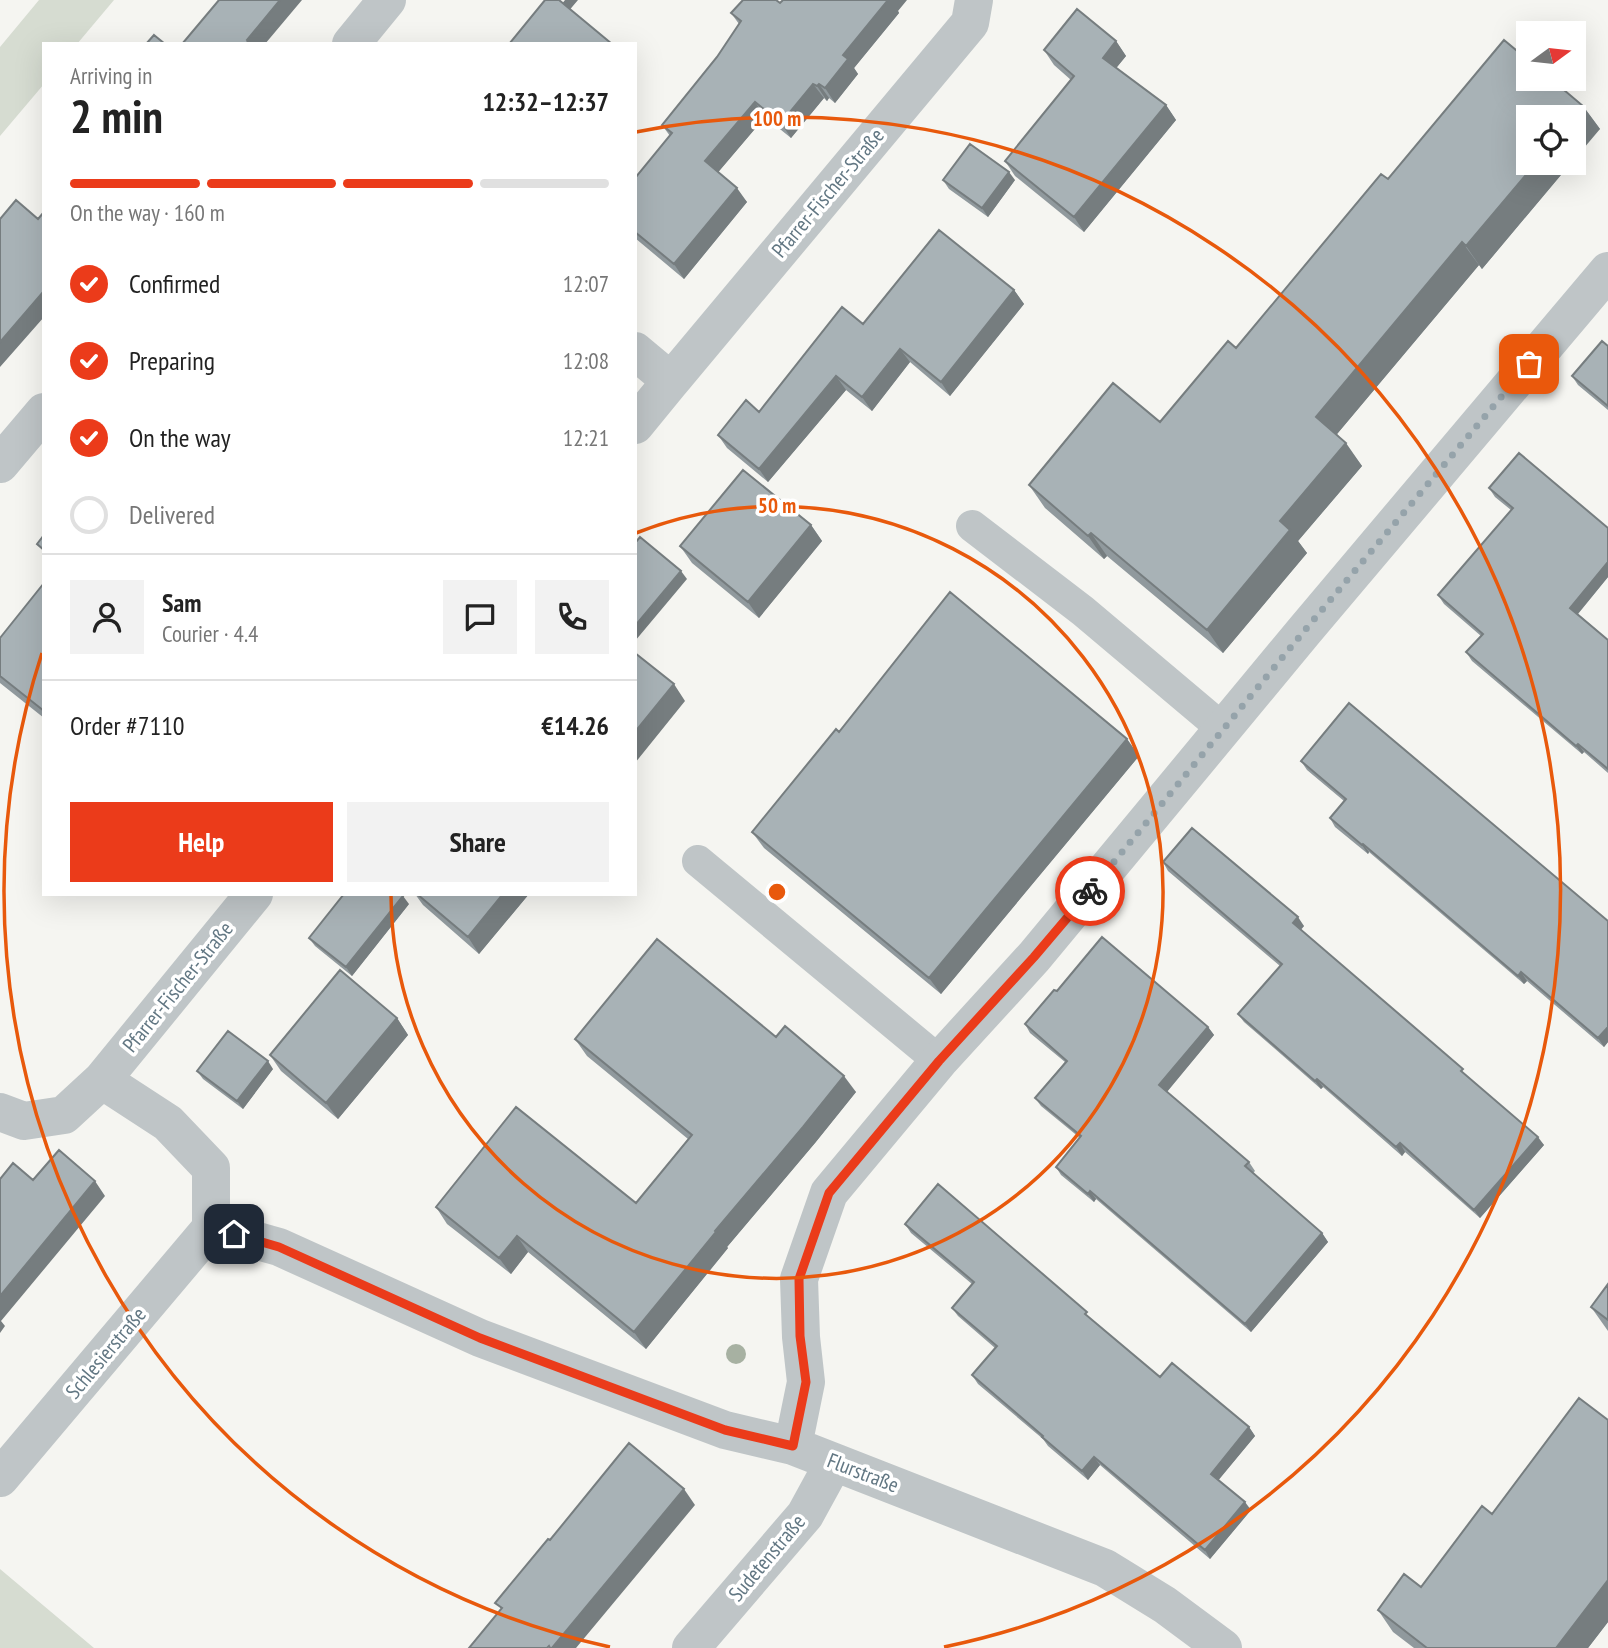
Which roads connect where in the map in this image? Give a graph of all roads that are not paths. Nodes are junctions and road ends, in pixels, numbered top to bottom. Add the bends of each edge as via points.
1 (387, 0) edge
2 (974, 0) edge
3 (353, 42) edge
4 (1608, 271) edge
5 (637, 353) edge
6 (671, 381) junction
7 (42, 414) edge
8 (637, 423) edge
9 (0, 464) edge
10 (972, 526) dead end
11 (1223, 729) junction
12 (698, 861) dead end
13 (252, 896) edge
14 (939, 1061) junction
15 (102, 1080) junction
16 (0, 1112) edge
17 (211, 1228) junction
18 (793, 1446) junction
19 (834, 1462) junction
20 (0, 1478) edge
21 (691, 1648) edge
22 (1223, 1648) edge

1 - 3 street
2 - 6 street, Pfarrer-Fischer-Straße via 970,23
4 - 11 street
5 - 6 street
6 - 8 street, Pfarrer-Fischer-Straße
7 - 9 street
10 - 11 lane via 1083,611
11 - 14 street via 1034,957
12 - 14 lane
13 - 15 street, Pfarrer-Fischer-Straße
14 - 18 street via 829,1193 799,1279 806,1382
15 - 16 street, Pfarrer-Fischer-Straße via 64,1115 24,1121
15 - 17 street via 168,1123 211,1168
17 - 18 street, Flurstraße via 279,1247 480,1338 687,1416
17 - 20 street, Schlesierstraße
18 - 19 street, Flurstraße
19 - 21 street, Sudetenstraße via 805,1515
19 - 22 street, Flurstraße via 1105,1568

